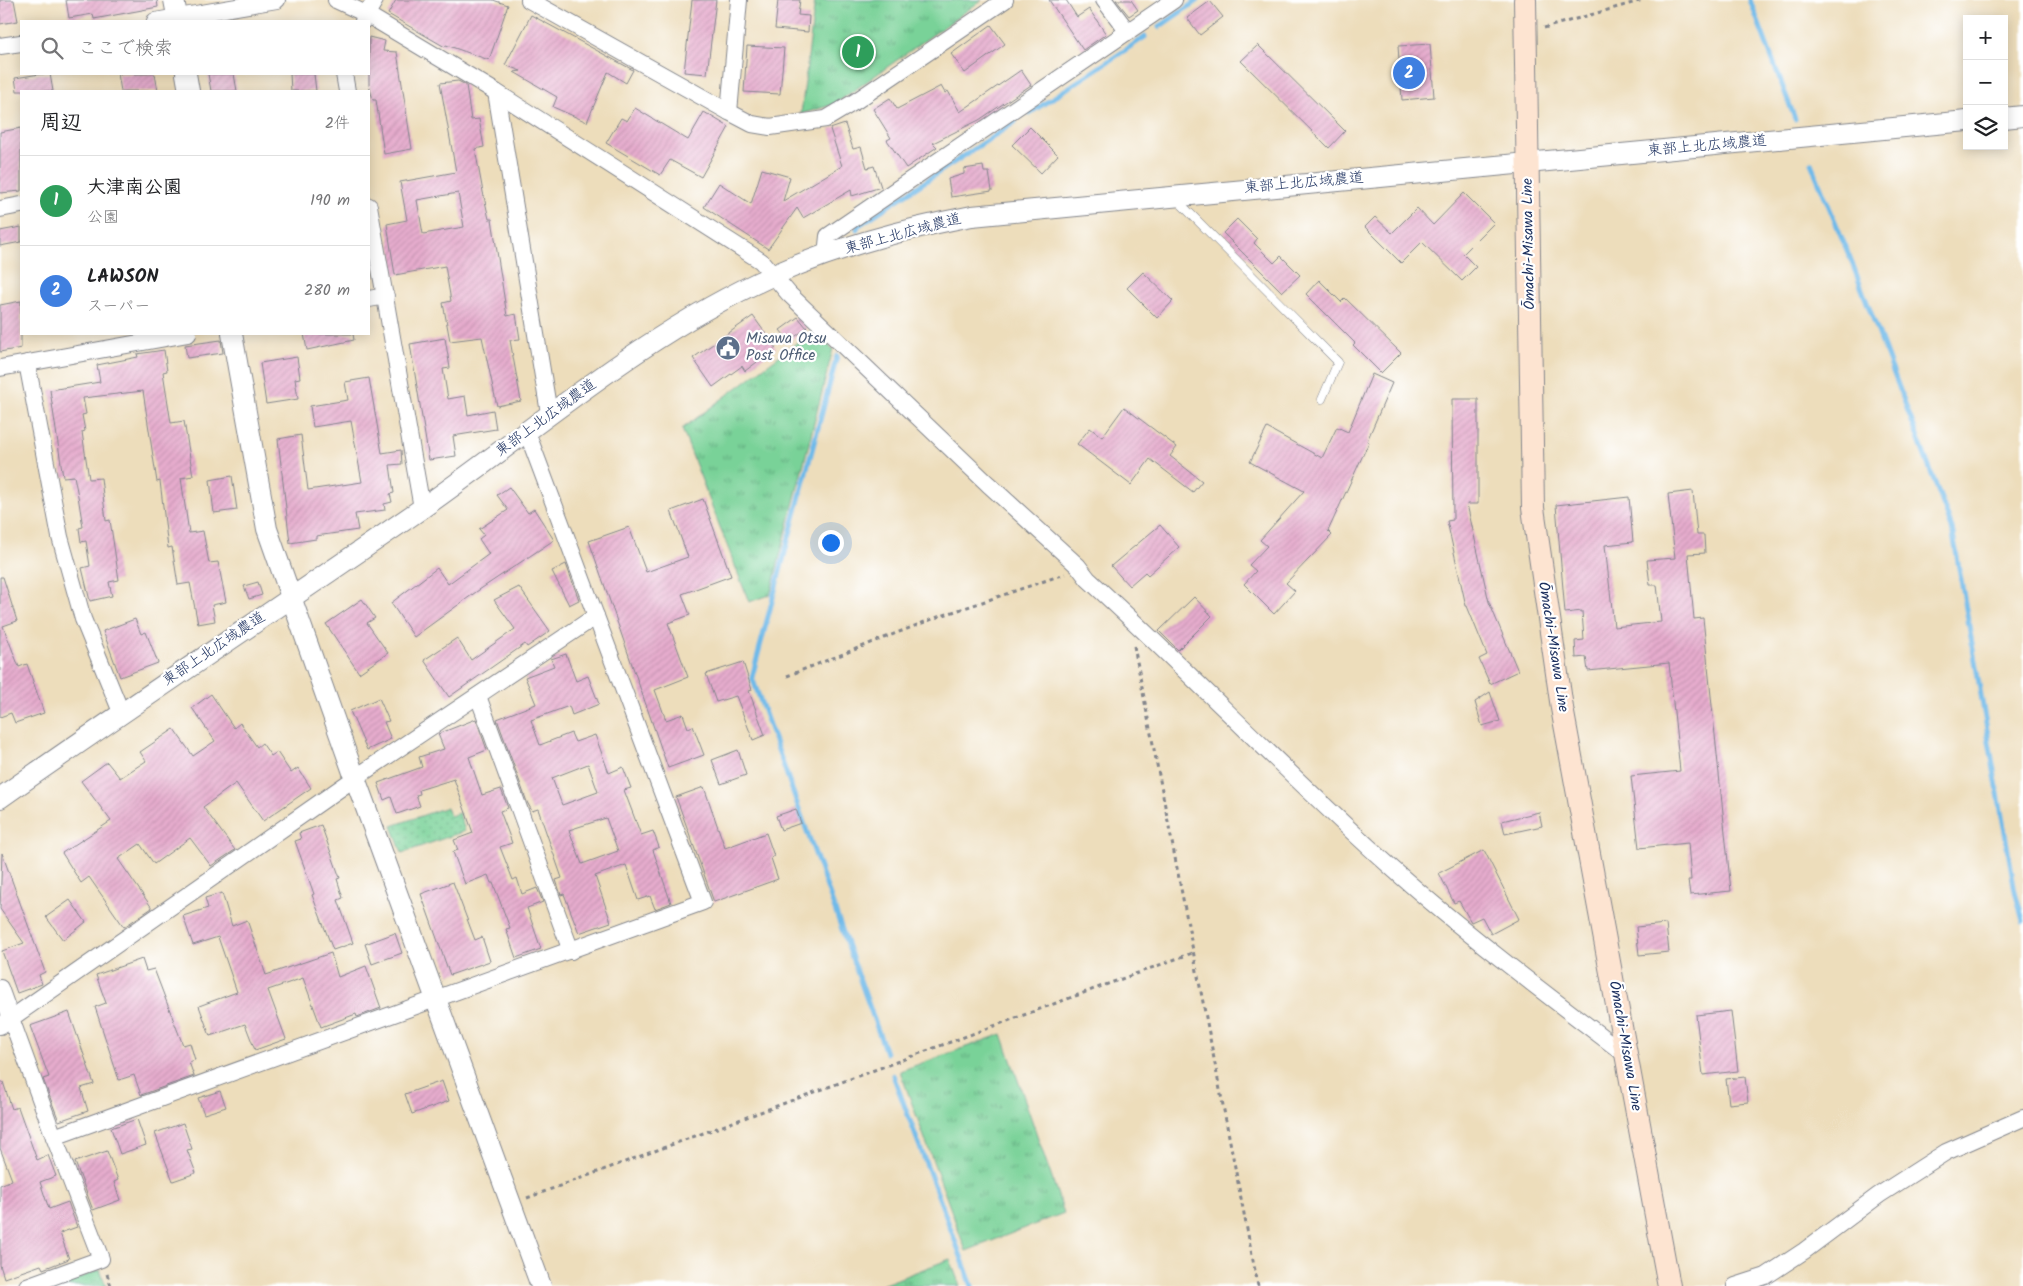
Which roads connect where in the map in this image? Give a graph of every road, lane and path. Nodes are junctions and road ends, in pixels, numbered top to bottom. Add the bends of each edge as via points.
1 (277, 0) edge
2 (336, 0) edge
3 (529, 0) edge
4 (739, 0) edge
5 (1005, 0) edge
6 (1104, 0) edge
7 (1174, 0) edge
8 (1525, 0) edge
9 (1643, 0) edge
10 (368, 12) edge
11 (176, 13) edge
12 (158, 20) edge
13 (1128, 32) junction
14 (1527, 33) junction
15 (20, 43) edge
16 (0, 46) edge
17 (186, 75) edge
18 (344, 75) edge
19 (189, 90) edge
20 (347, 90) edge
21 (496, 92) junction
22 (728, 112) junction
23 (2023, 116) edge
24 (2008, 118) edge
25 (1963, 121) edge
26 (1528, 162) junction
27 (1174, 196) junction
28 (20, 205) edge
29 (0, 209) edge
30 (370, 211) edge
31 (826, 255) junction
32 (773, 276) junction
33 (386, 296) junction
34 (370, 299) edge
35 (182, 335) edge
36 (232, 335) edge
37 (27, 363) junction
38 (0, 368) edge
39 (1322, 399) dead end
40 (549, 413) junction
41 (527, 432) junction
42 (422, 508) junction
43 (1078, 566) junction
44 (290, 596) junction
45 (596, 616) junction
46 (1128, 616) junction
47 (787, 676) dead end
48 (478, 696) junction
49 (122, 712) junction
50 (355, 778) junction
51 (0, 798) edge
52 (571, 951) junction
53 (1192, 953) junction
54 (0, 988) edge
55 (436, 1000) junction
56 (5, 1022) edge
57 (1626, 1055) junction
58 (2023, 1118) edge
59 (54, 1137) junction
60 (510, 1204) junction
61 (27, 1286) edge
62 (541, 1286) edge
63 (1258, 1286) edge
64 (1669, 1286) edge
65 (1735, 1286) edge

1 - 11 street
2 - 10 street
3 - 22 street
4 - 22 street
5 - 22 street via 826,119 770,127 752,124
6 - 13 street
7 - 13 street
8 - 14 main road, Ōmachi-Misawa Line
9 - 14 path
10 - 21 street
11 - 12 street
13 - 31 street via 828,236
14 - 26 main road, Ōmachi-Misawa Line
15 - 16 street
17 - 19 street
18 - 20 street
21 - 32 street via 761,261
21 - 40 street
23 - 24 street
25 - 26 street, 東部上北広域農道
26 - 27 street, 東部上北広域農道
26 - 57 main road, Ōmachi-Misawa Line via 1533,508 1562,708
27 - 31 street, 東部上北広域農道 via 972,216 878,238
27 - 39 lane via 1338,362
28 - 29 street
30 - 33 street
31 - 32 street, 東部上北広域農道
32 - 40 street, 東部上北広域農道 via 715,305
32 - 43 street via 988,484
33 - 34 street
33 - 42 street
35 - 37 street
36 - 44 street via 267,529
37 - 38 street
37 - 49 street via 60,537 82,619
40 - 41 street, 東部上北広域農道
41 - 42 street, 東部上北広域農道
41 - 45 street
42 - 44 street, 東部上北広域農道
43 - 46 street
43 - 47 path via 1062,576 935,618
44 - 49 street, 東部上北広域農道
44 - 50 street
45 - 48 street
45 - 52 street via 703,902
46 - 53 path
46 - 57 street via 1394,870 1514,970
48 - 50 street
48 - 52 street
49 - 51 street, 東部上北広域農道
50 - 55 street
50 - 56 street
52 - 55 street
53 - 60 path
53 - 63 path
54 - 56 street
55 - 59 street
55 - 60 street
56 - 59 street
57 - 64 main road, Ōmachi-Misawa Line
58 - 65 street via 1946,1152 1879,1195 1766,1276
59 - 61 street via 101,1260
60 - 62 street

